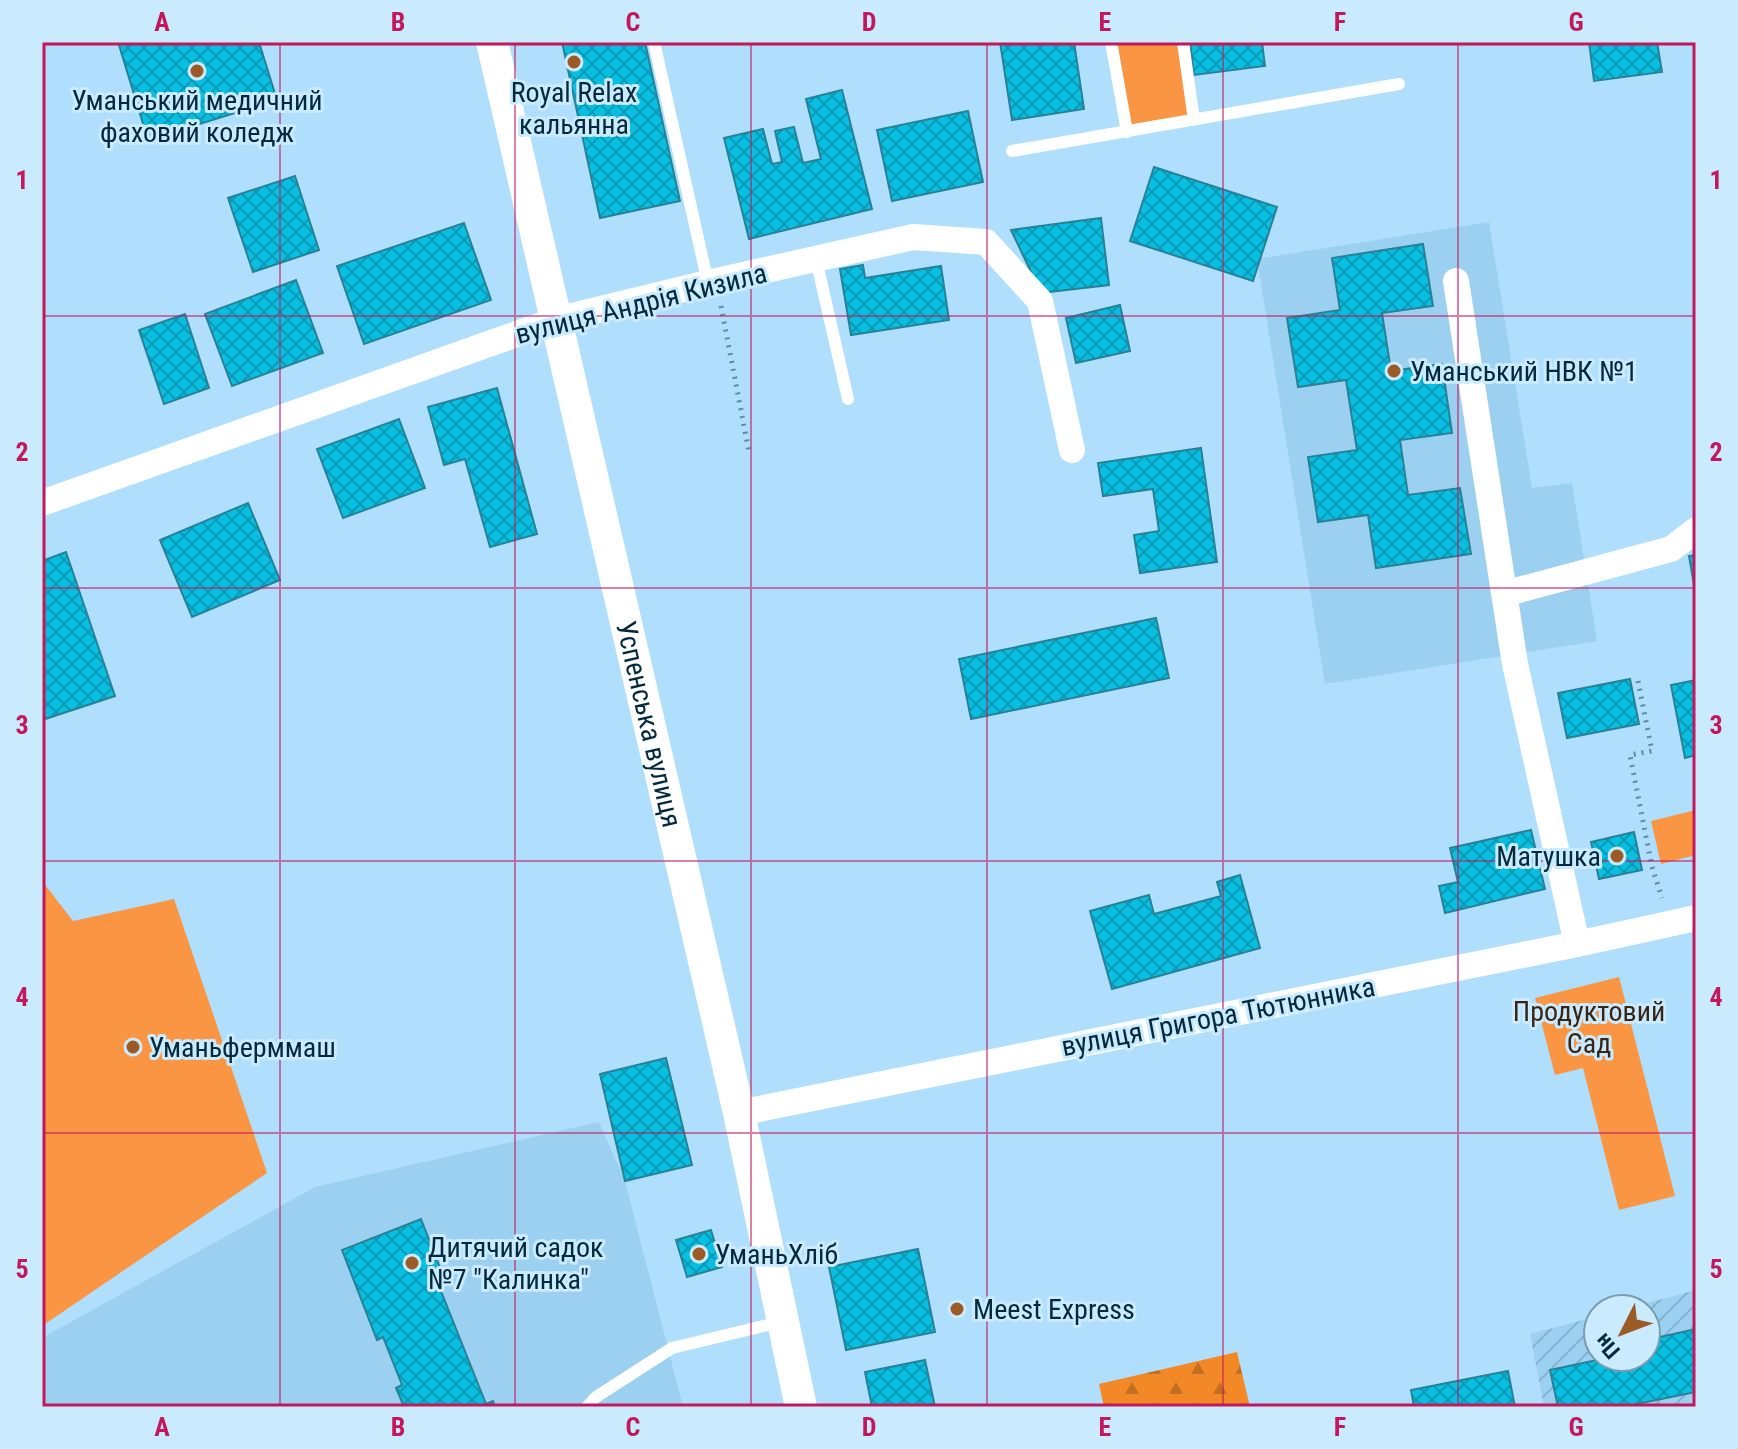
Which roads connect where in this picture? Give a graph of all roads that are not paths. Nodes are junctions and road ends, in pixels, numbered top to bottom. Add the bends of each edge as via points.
1 (492, 42) edge
2 (654, 42) edge
3 (1111, 42) edge
4 (1183, 42) edge
5 (1399, 84) dead end
6 (1194, 120) junction
7 (1127, 132) junction
8 (1012, 151) dead end
9 (816, 259) junction
10 (1456, 281) dead end
11 (712, 282) junction
12 (556, 320) junction
13 (848, 399) dead end
14 (1072, 450) dead end
15 (42, 503) edge
16 (1696, 530) edge
17 (1504, 594) junction
18 (1696, 918) edge
19 (1577, 944) junction
20 (739, 1113) junction
21 (783, 1321) junction
22 (587, 1407) edge
23 (801, 1407) edge

1 - 12 street, Успенська вулиця
2 - 11 lane
3 - 7 lane
4 - 6 lane
5 - 6 lane
6 - 7 lane
7 - 8 lane
9 - 11 street, вулиця Андрія Кизила
9 - 13 lane
9 - 14 street, вулиця Андрія Кизила via 913,237 986,242 1040,301
10 - 17 street
11 - 12 street, вулиця Андрія Кизила
12 - 15 street, вулиця Андрія Кизила
12 - 20 street, Успенська вулиця
16 - 17 street via 1671,549
17 - 19 street
18 - 19 street, вулиця Григора Тютюнника
19 - 20 street, вулиця Григора Тютюнника
20 - 21 street, Успенська вулиця
21 - 22 lane via 672,1348
21 - 23 street, Успенська вулиця

